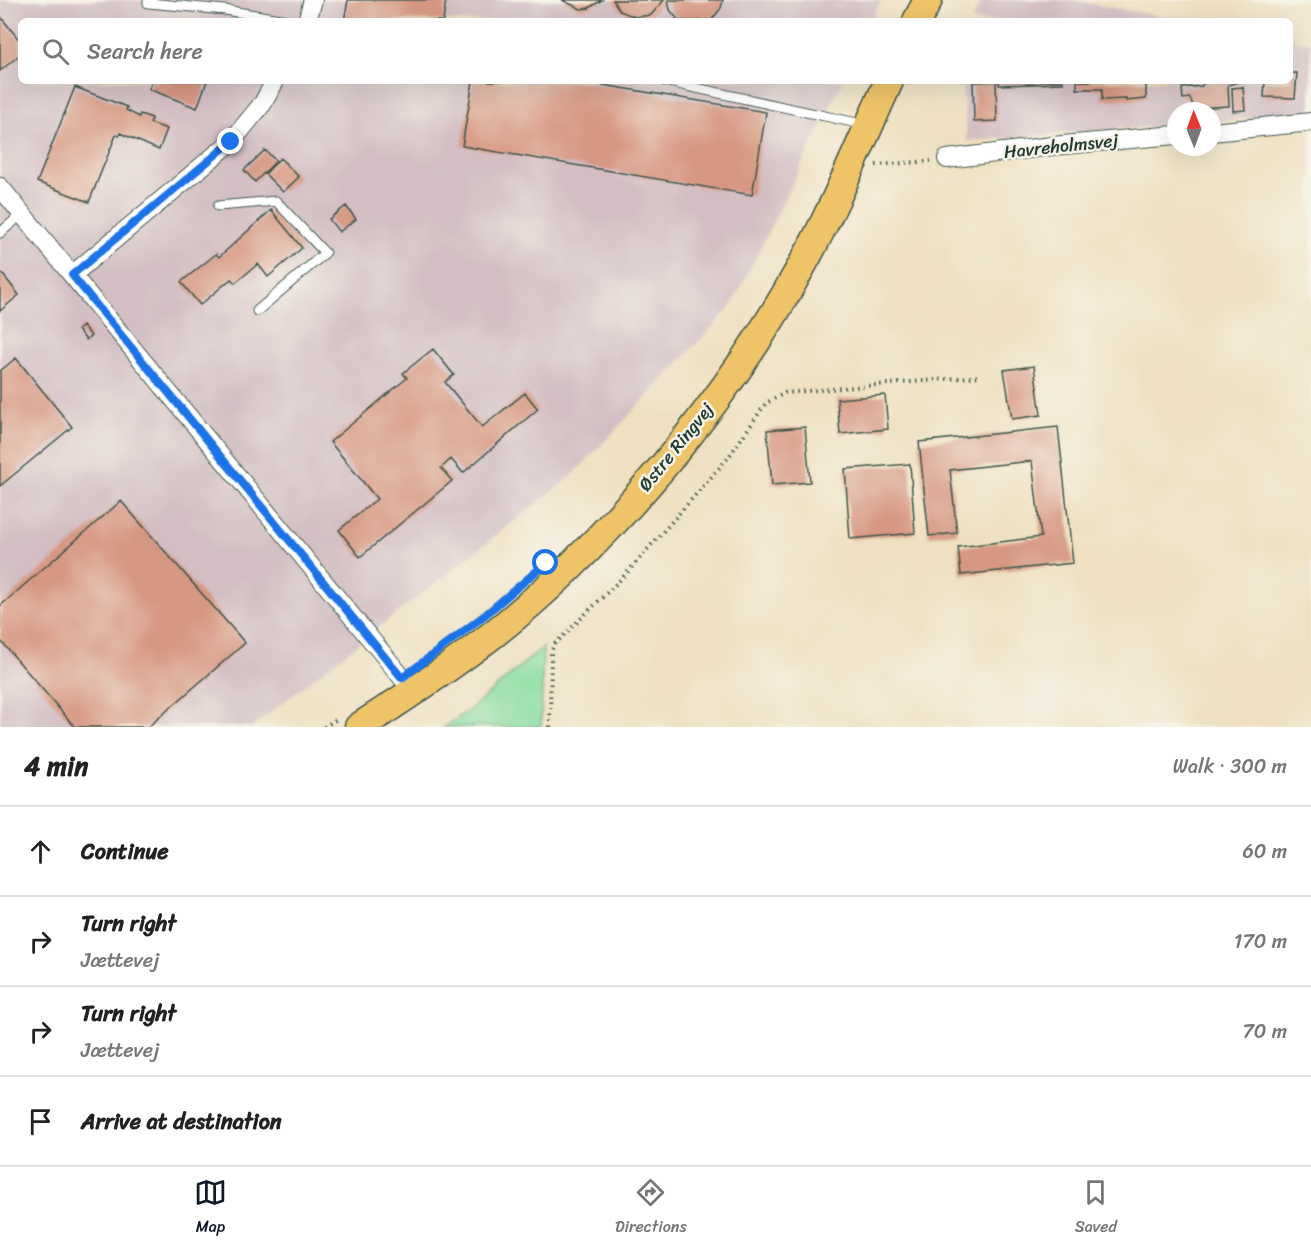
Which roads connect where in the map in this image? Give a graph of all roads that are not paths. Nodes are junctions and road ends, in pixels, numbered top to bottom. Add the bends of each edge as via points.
1 (148, 0) edge
2 (314, 0) edge
3 (928, 0) edge
4 (274, 18) edge
5 (308, 18) edge
6 (919, 18) edge
7 (273, 84) edge
8 (678, 84) edge
9 (888, 84) edge
10 (1311, 122) edge
11 (868, 125) junction
12 (1221, 131) edge
13 (1167, 136) edge
14 (947, 159) road end
15 (0, 187) edge
16 (218, 206) dead end
17 (22, 214) junction
18 (0, 233) edge
19 (72, 275) junction
20 (257, 311) dead end
21 (414, 692) junction
22 (351, 721) edge

1 - 4 lane
2 - 5 street
3 - 6 main road
7 - 19 street via 231,142
8 - 11 lane
9 - 11 main road, Østre Ringvej
10 - 12 street
11 - 21 main road, Østre Ringvej via 800,270 733,376 668,460 580,556 497,631
13 - 14 street, Havreholmsvej
15 - 17 street
16 - 20 lane via 276,201 325,253
17 - 18 lane
17 - 19 street
19 - 21 street
21 - 22 main road, Østre Ringvej

